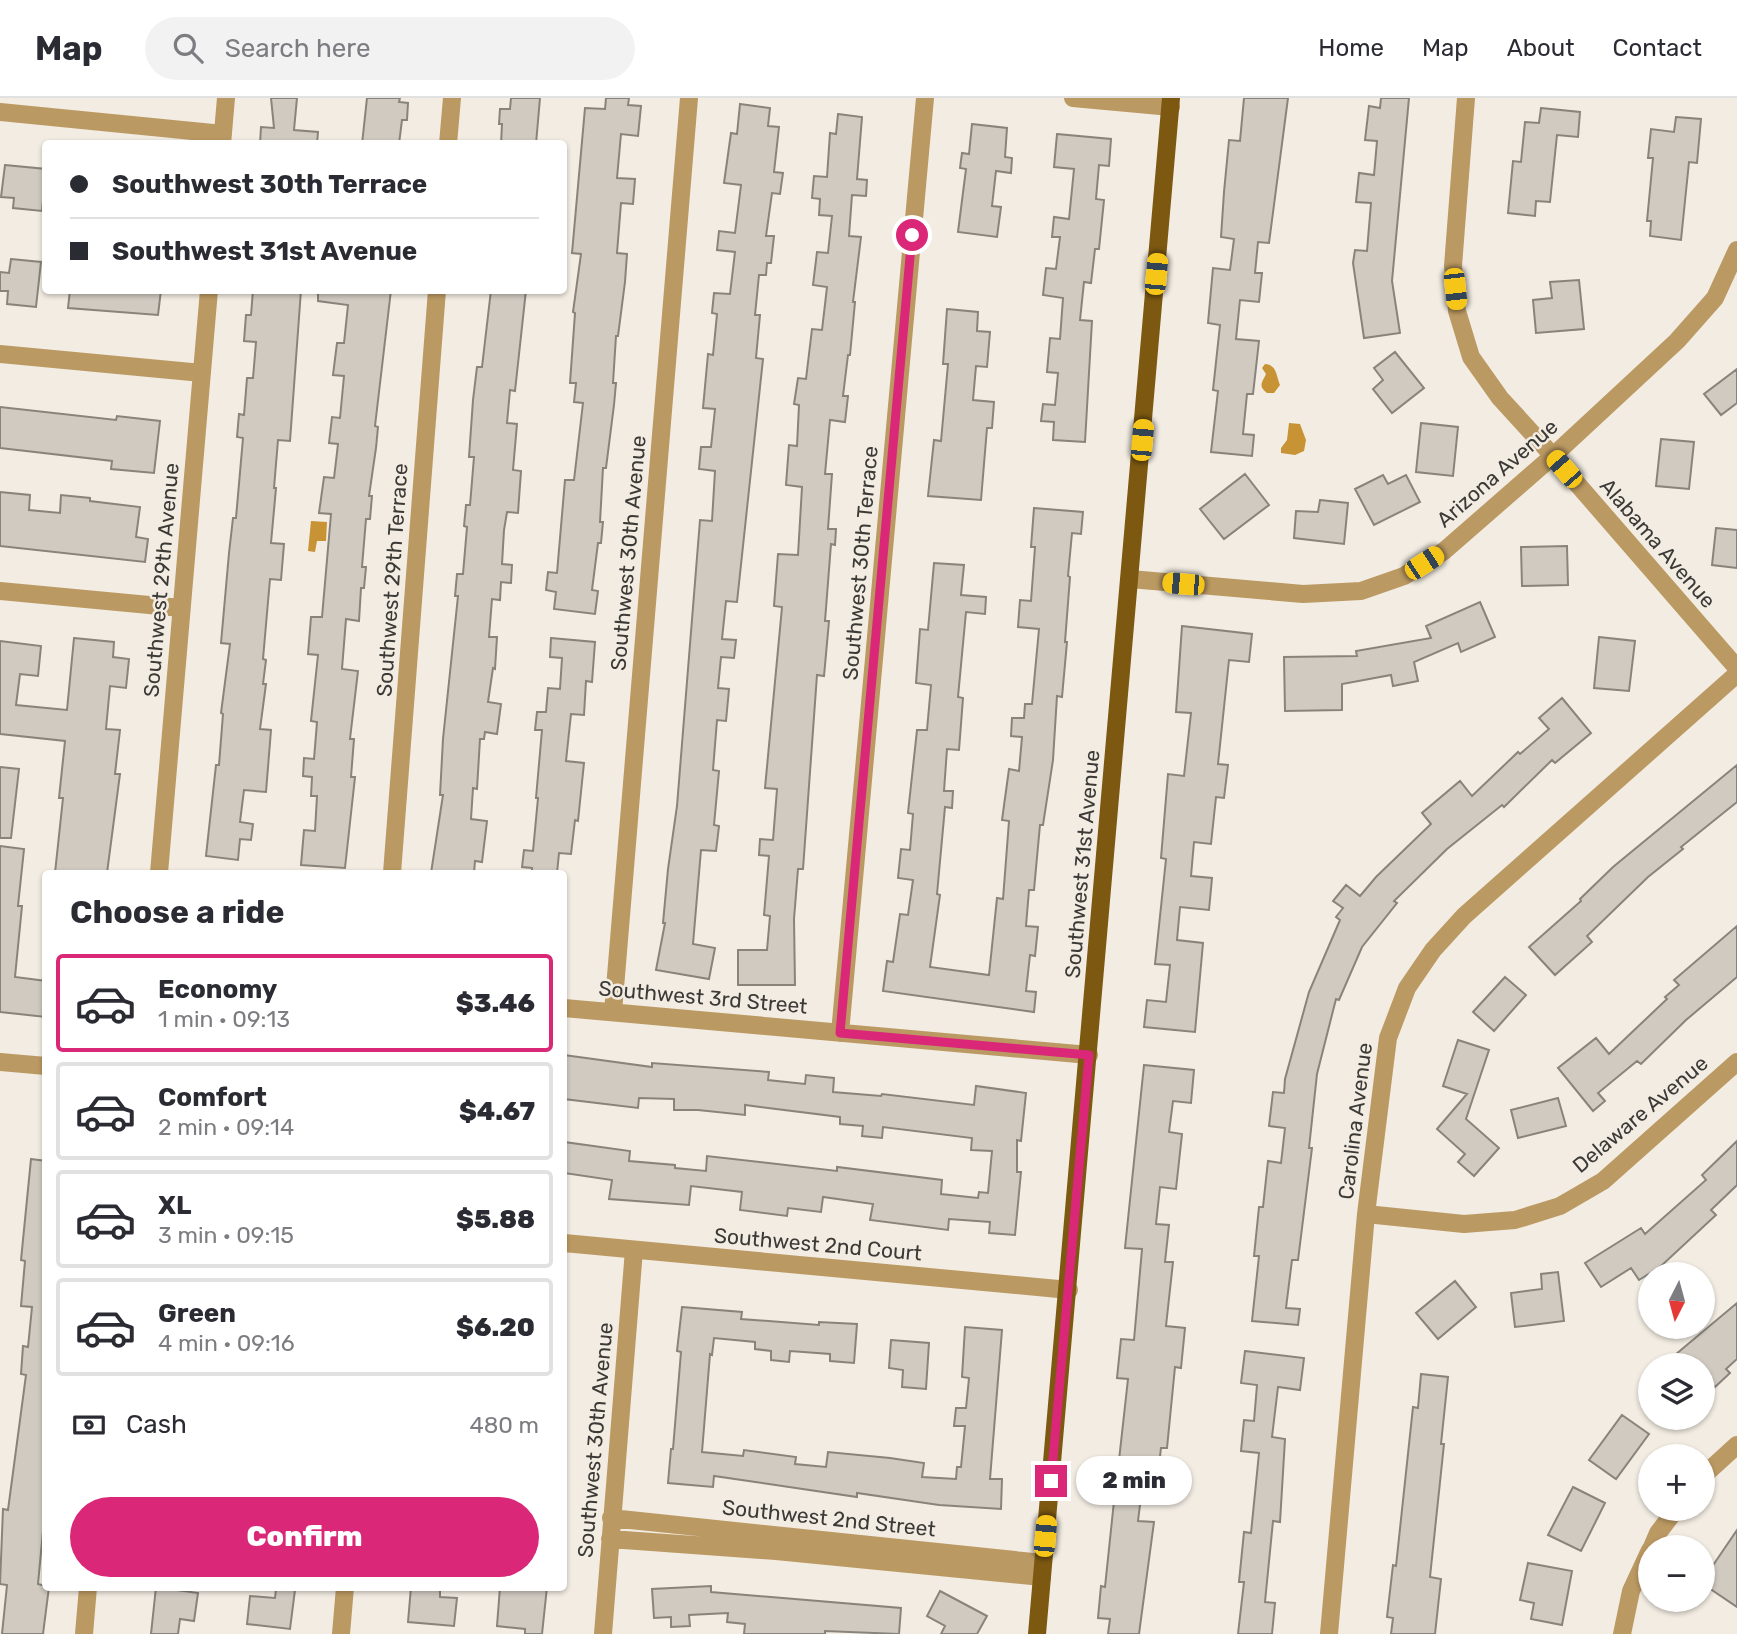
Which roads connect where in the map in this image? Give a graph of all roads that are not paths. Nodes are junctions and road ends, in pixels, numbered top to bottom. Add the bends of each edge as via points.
1 (226, 98) edge
2 (452, 98) edge
3 (690, 98) edge
4 (925, 98) edge
5 (1073, 98) edge
6 (1466, 98) edge
7 (1171, 102) edge
8 (0, 113) edge
9 (223, 139) edge
10 (448, 140) edge
11 (1737, 250) edge
12 (209, 294) edge
13 (437, 294) edge
14 (0, 354) edge
15 (202, 373) junction
16 (1553, 456) junction
17 (1129, 579) junction
18 (0, 591) edge
19 (181, 608) junction
20 (1737, 668) edge
21 (1737, 674) edge
22 (159, 870) edge
23 (392, 870) edge
24 (567, 1008) edge
25 (613, 1012) junction
26 (840, 1033) junction
27 (1089, 1055) junction
28 (0, 1062) edge
29 (1737, 1062) edge
30 (42, 1066) edge
31 (1366, 1214) junction
32 (567, 1243) edge
33 (634, 1250) junction
34 (1069, 1290) junction
35 (1737, 1445) edge
36 (1715, 1465) edge
37 (611, 1518) junction
38 (610, 1539) junction
39 (1042, 1570) junction
40 (1638, 1576) edge
41 (88, 1591) edge
42 (345, 1591) edge
43 (84, 1634) edge
44 (341, 1634) edge
45 (603, 1634) edge
46 (1037, 1634) edge
47 (1329, 1634) edge
48 (1622, 1634) edge

1 - 9 street
2 - 10 street
3 - 25 street, Southwest 30th Avenue
4 - 26 street, Southwest 30th Terrace
5 - 7 street
6 - 16 street, Alabama Avenue via 1453,266 1458,311 1471,357 1500,398
7 - 17 main road, Southwest 31st Avenue
8 - 9 street
11 - 16 street, Arizona Avenue via 1715,298 1677,341
12 - 15 street, Southwest 29th Avenue
13 - 23 street, Southwest 29th Terrace
14 - 15 street
15 - 19 street, Southwest 29th Avenue
16 - 17 street, Arizona Avenue via 1444,551 1404,576 1361,591 1303,594
16 - 20 street, Alabama Avenue
17 - 27 main road, Southwest 31st Avenue
18 - 19 street
19 - 22 street, Southwest 29th Avenue
21 - 31 street, Carolina Avenue via 1464,916 1433,950 1408,988 1388,1038
24 - 25 street, Southwest 3rd Street
25 - 26 street, Southwest 3rd Street
26 - 27 street, Southwest 3rd Street
27 - 34 main road, Southwest 31st Avenue
28 - 30 street
29 - 31 street, Delaware Avenue via 1603,1181 1560,1206 1515,1220 1464,1224
31 - 47 street, Carolina Avenue
32 - 33 street, Southwest 2nd Court
33 - 34 street, Southwest 2nd Court
33 - 37 street, Southwest 30th Avenue
34 - 39 main road, Southwest 31st Avenue
35 - 36 street
37 - 38 street, Southwest 30th Avenue
37 - 39 street, Southwest 2nd Street
38 - 39 street, Southwest 2nd Street
38 - 45 street, Southwest 30th Avenue
39 - 46 main road, Southwest 31st Avenue
40 - 48 street
41 - 43 street
42 - 44 street

